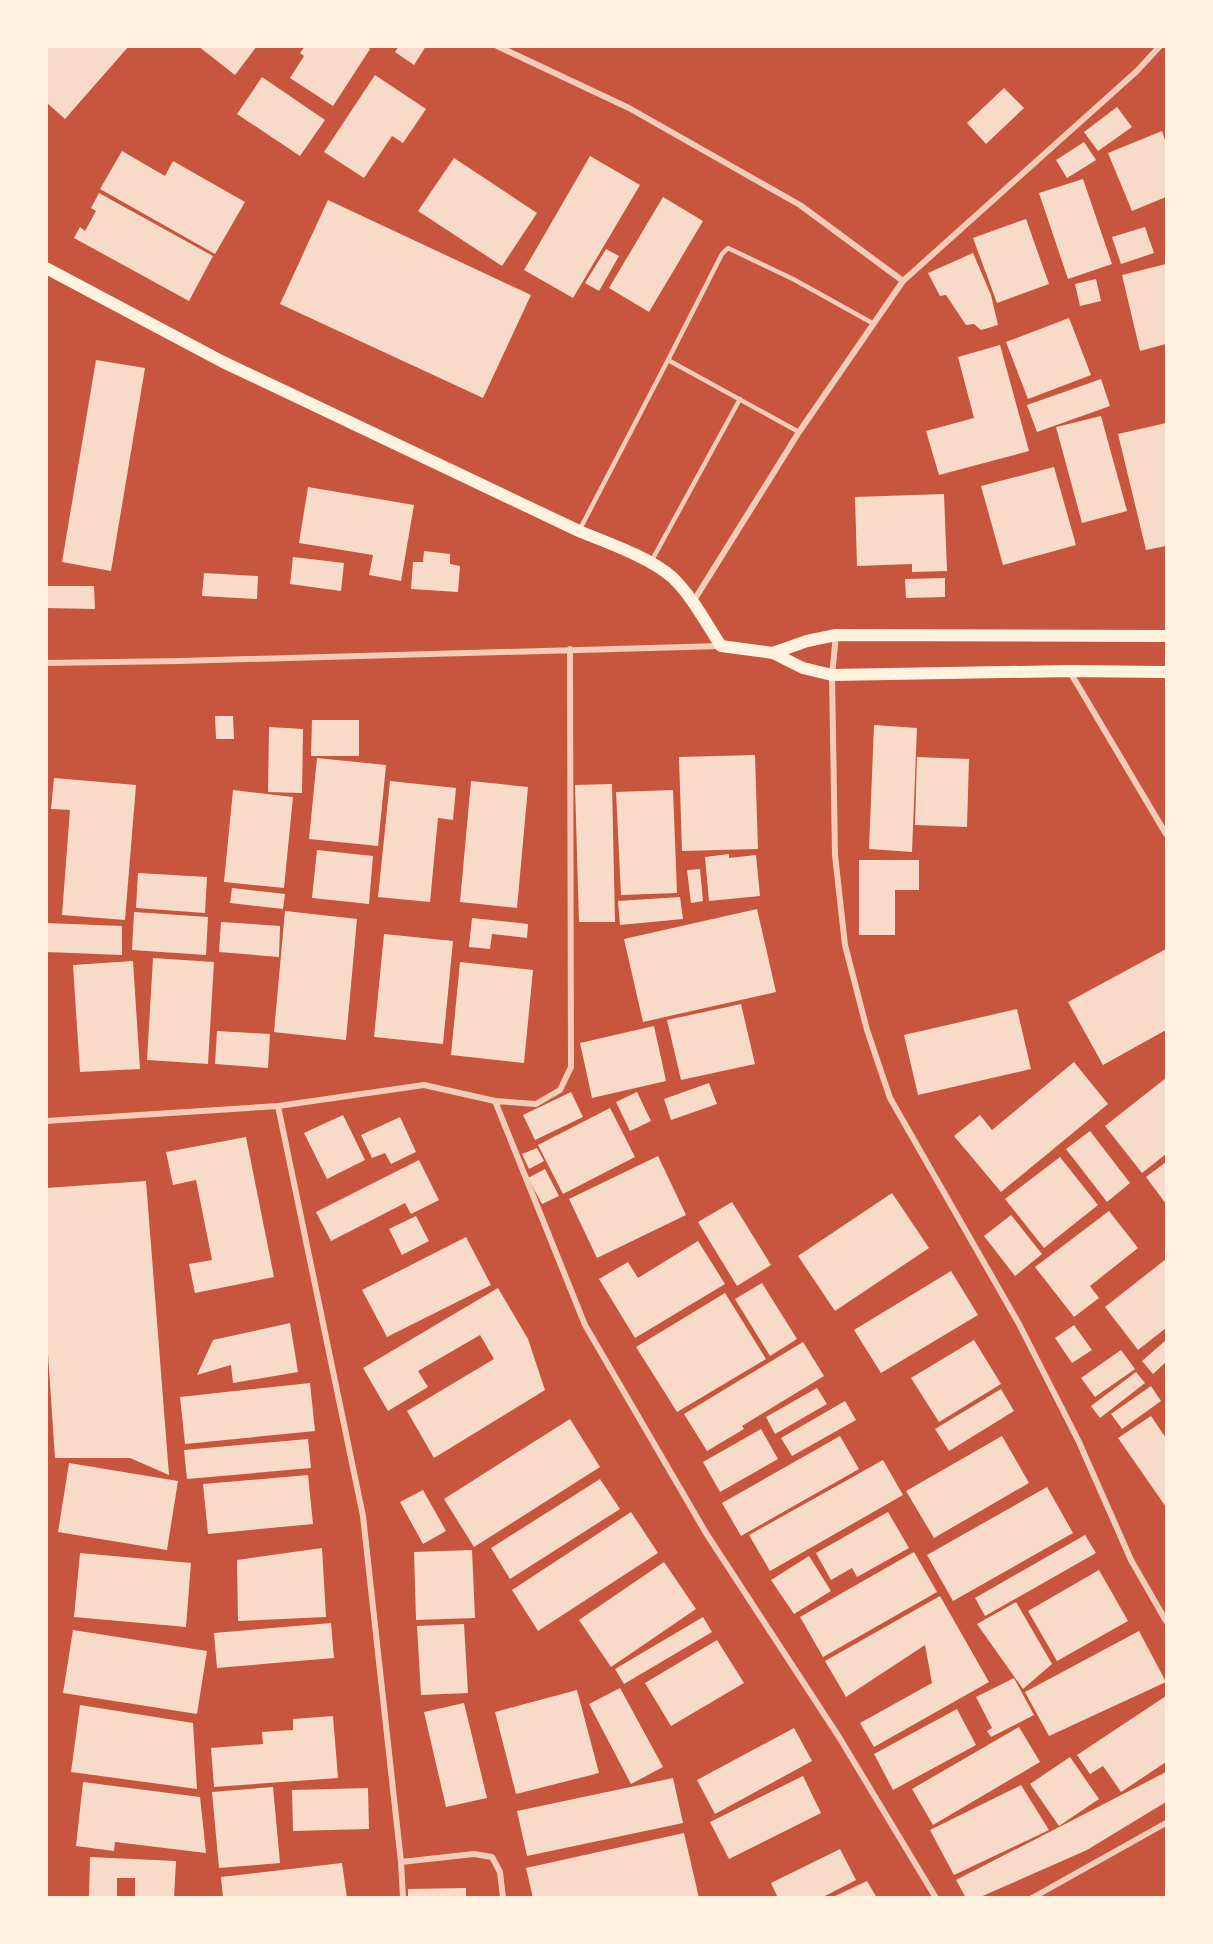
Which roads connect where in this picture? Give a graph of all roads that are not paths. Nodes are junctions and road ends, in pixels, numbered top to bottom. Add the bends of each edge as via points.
1 (497, 46) edge
2 (1160, 46) edge
3 (46, 268) edge
4 (903, 281) junction
5 (874, 324) junction
6 (668, 360) junction
7 (740, 399) junction
8 (800, 432) junction
9 (579, 531) junction
10 (650, 564) junction
11 (693, 602) junction
12 (836, 635) junction
13 (1167, 636) edge
14 (721, 646) junction
15 (570, 649) junction
16 (773, 653) junction
17 (46, 663) edge
18 (1070, 671) junction
19 (1167, 672) edge
20 (832, 675) junction
21 (1167, 834) edge
22 (495, 1101) junction
23 (278, 1106) junction
24 (46, 1121) edge
25 (1167, 1621) edge
26 (1167, 1823) edge
27 (401, 1862) junction
28 (403, 1898) edge
29 (503, 1898) edge
30 (936, 1898) edge
31 (1032, 1898) edge

1 - 4 street via 629,108 800,204
2 - 4 street
3 - 9 main road via 223,362
4 - 5 street
5 - 6 lane via 728,248
5 - 8 street
6 - 7 lane
6 - 9 lane
7 - 8 lane
7 - 10 lane
8 - 11 street
9 - 10 main road
10 - 11 main road via 671,577
11 - 14 main road
12 - 13 main road
12 - 16 main road
12 - 20 street
14 - 15 street
14 - 16 main road
15 - 17 street
15 - 22 street via 572,1067 560,1090 536,1104
16 - 20 main road via 803,668
18 - 19 main road
18 - 20 main road
18 - 21 street
20 - 25 street via 835,855 845,945 890,1098 1019,1324 1079,1442 1131,1560
22 - 23 street via 424,1085
22 - 30 street via 585,1325 706,1533 839,1737
23 - 24 street
23 - 27 street via 363,1516
26 - 31 street
27 - 28 street
27 - 29 street via 474,1854 492,1857 500,1872

